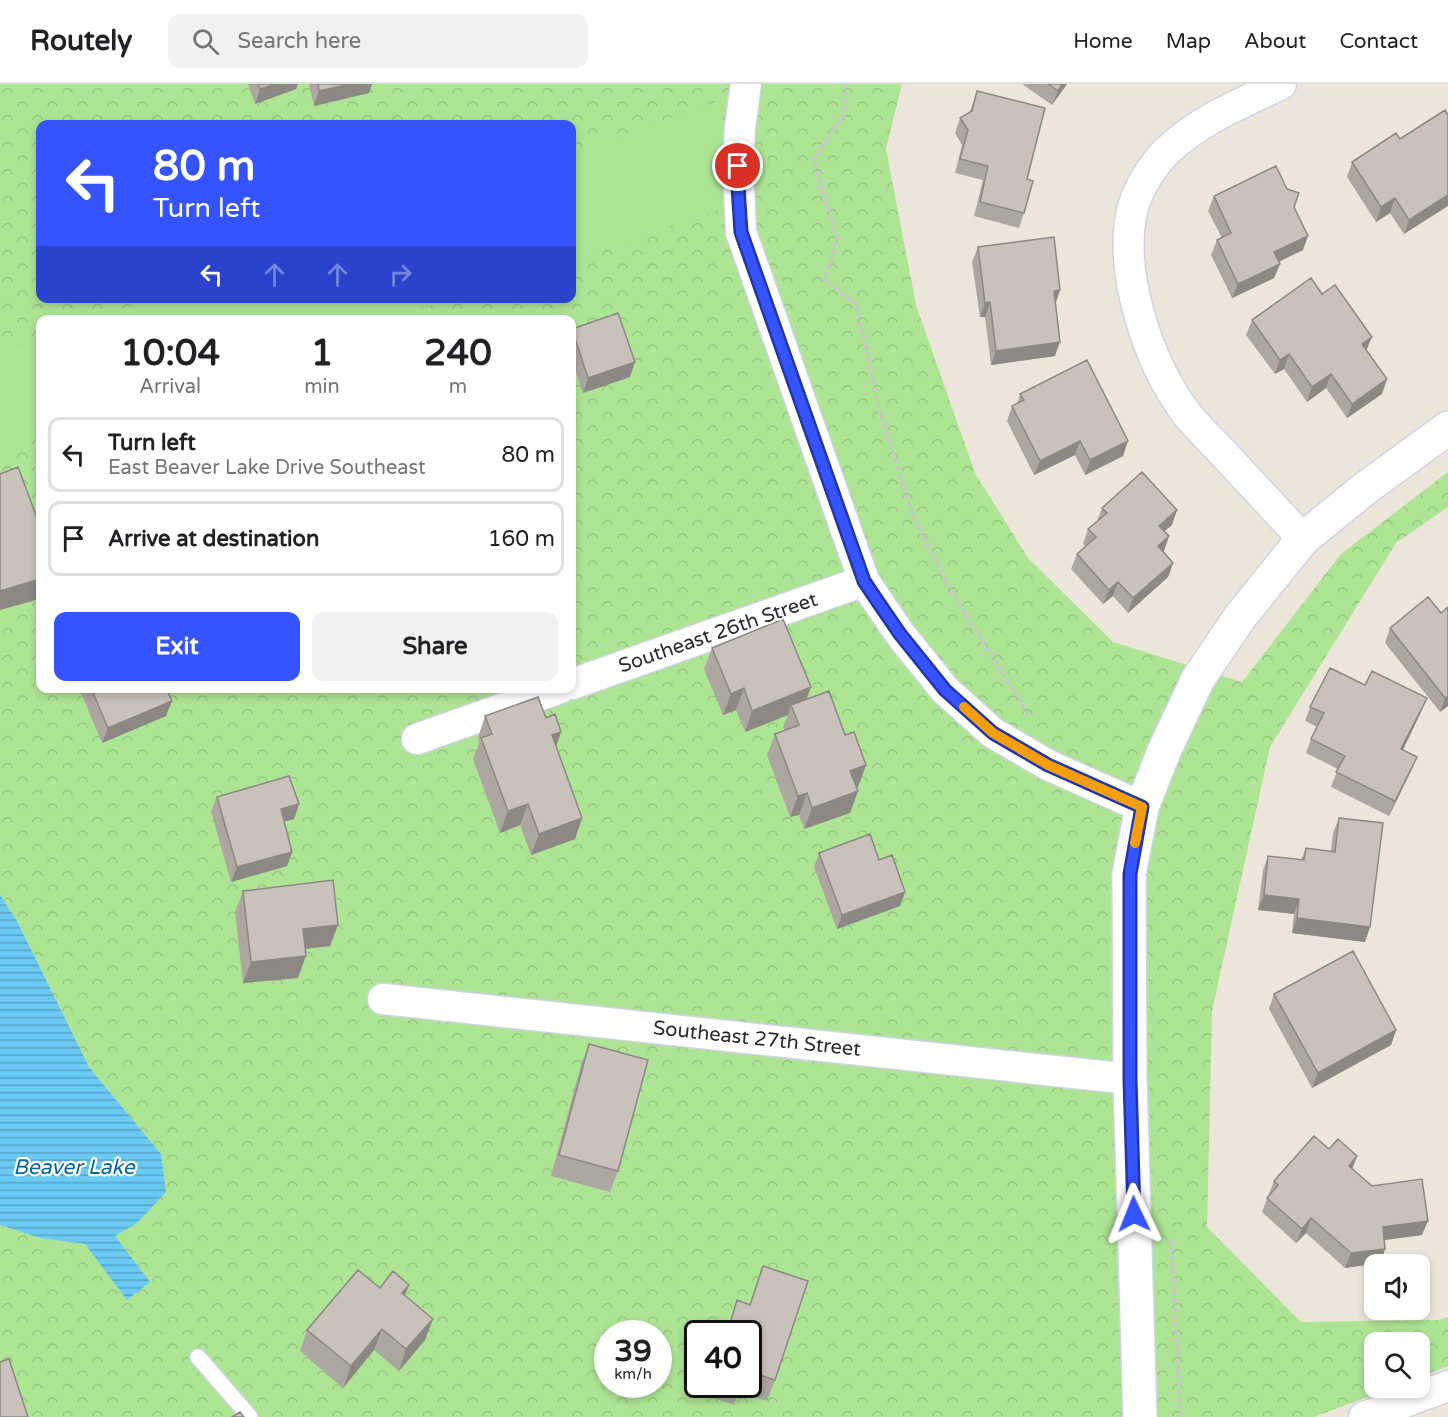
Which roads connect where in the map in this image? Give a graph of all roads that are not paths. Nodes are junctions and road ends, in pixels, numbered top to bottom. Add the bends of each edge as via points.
1 (746, 84) edge
2 (1281, 84) edge
3 (1448, 428) edge
4 (1303, 539) junction
5 (864, 581) junction
6 (576, 683) edge
7 (546, 693) edge
8 (417, 739) dead end
9 (1142, 807) junction
10 (383, 999) dead end
11 (1130, 1079) junction
12 (198, 1358) dead end
13 (1448, 1386) edge
14 (250, 1417) edge
15 (1140, 1417) edge
16 (1364, 1417) edge

1 - 5 street via 739,147 741,232
2 - 4 street via 1202,123 1173,144 1149,172 1133,207 1128,252 1131,283 1144,328 1166,381 1186,413
3 - 4 street
4 - 9 street via 1240,617 1198,679
5 - 6 street, Southeast 26th Street
5 - 9 street via 945,690 993,733 1048,765
7 - 8 street
9 - 11 street via 1130,874
10 - 11 street, Southeast 27th Street
11 - 15 street
12 - 14 lane
13 - 16 street

